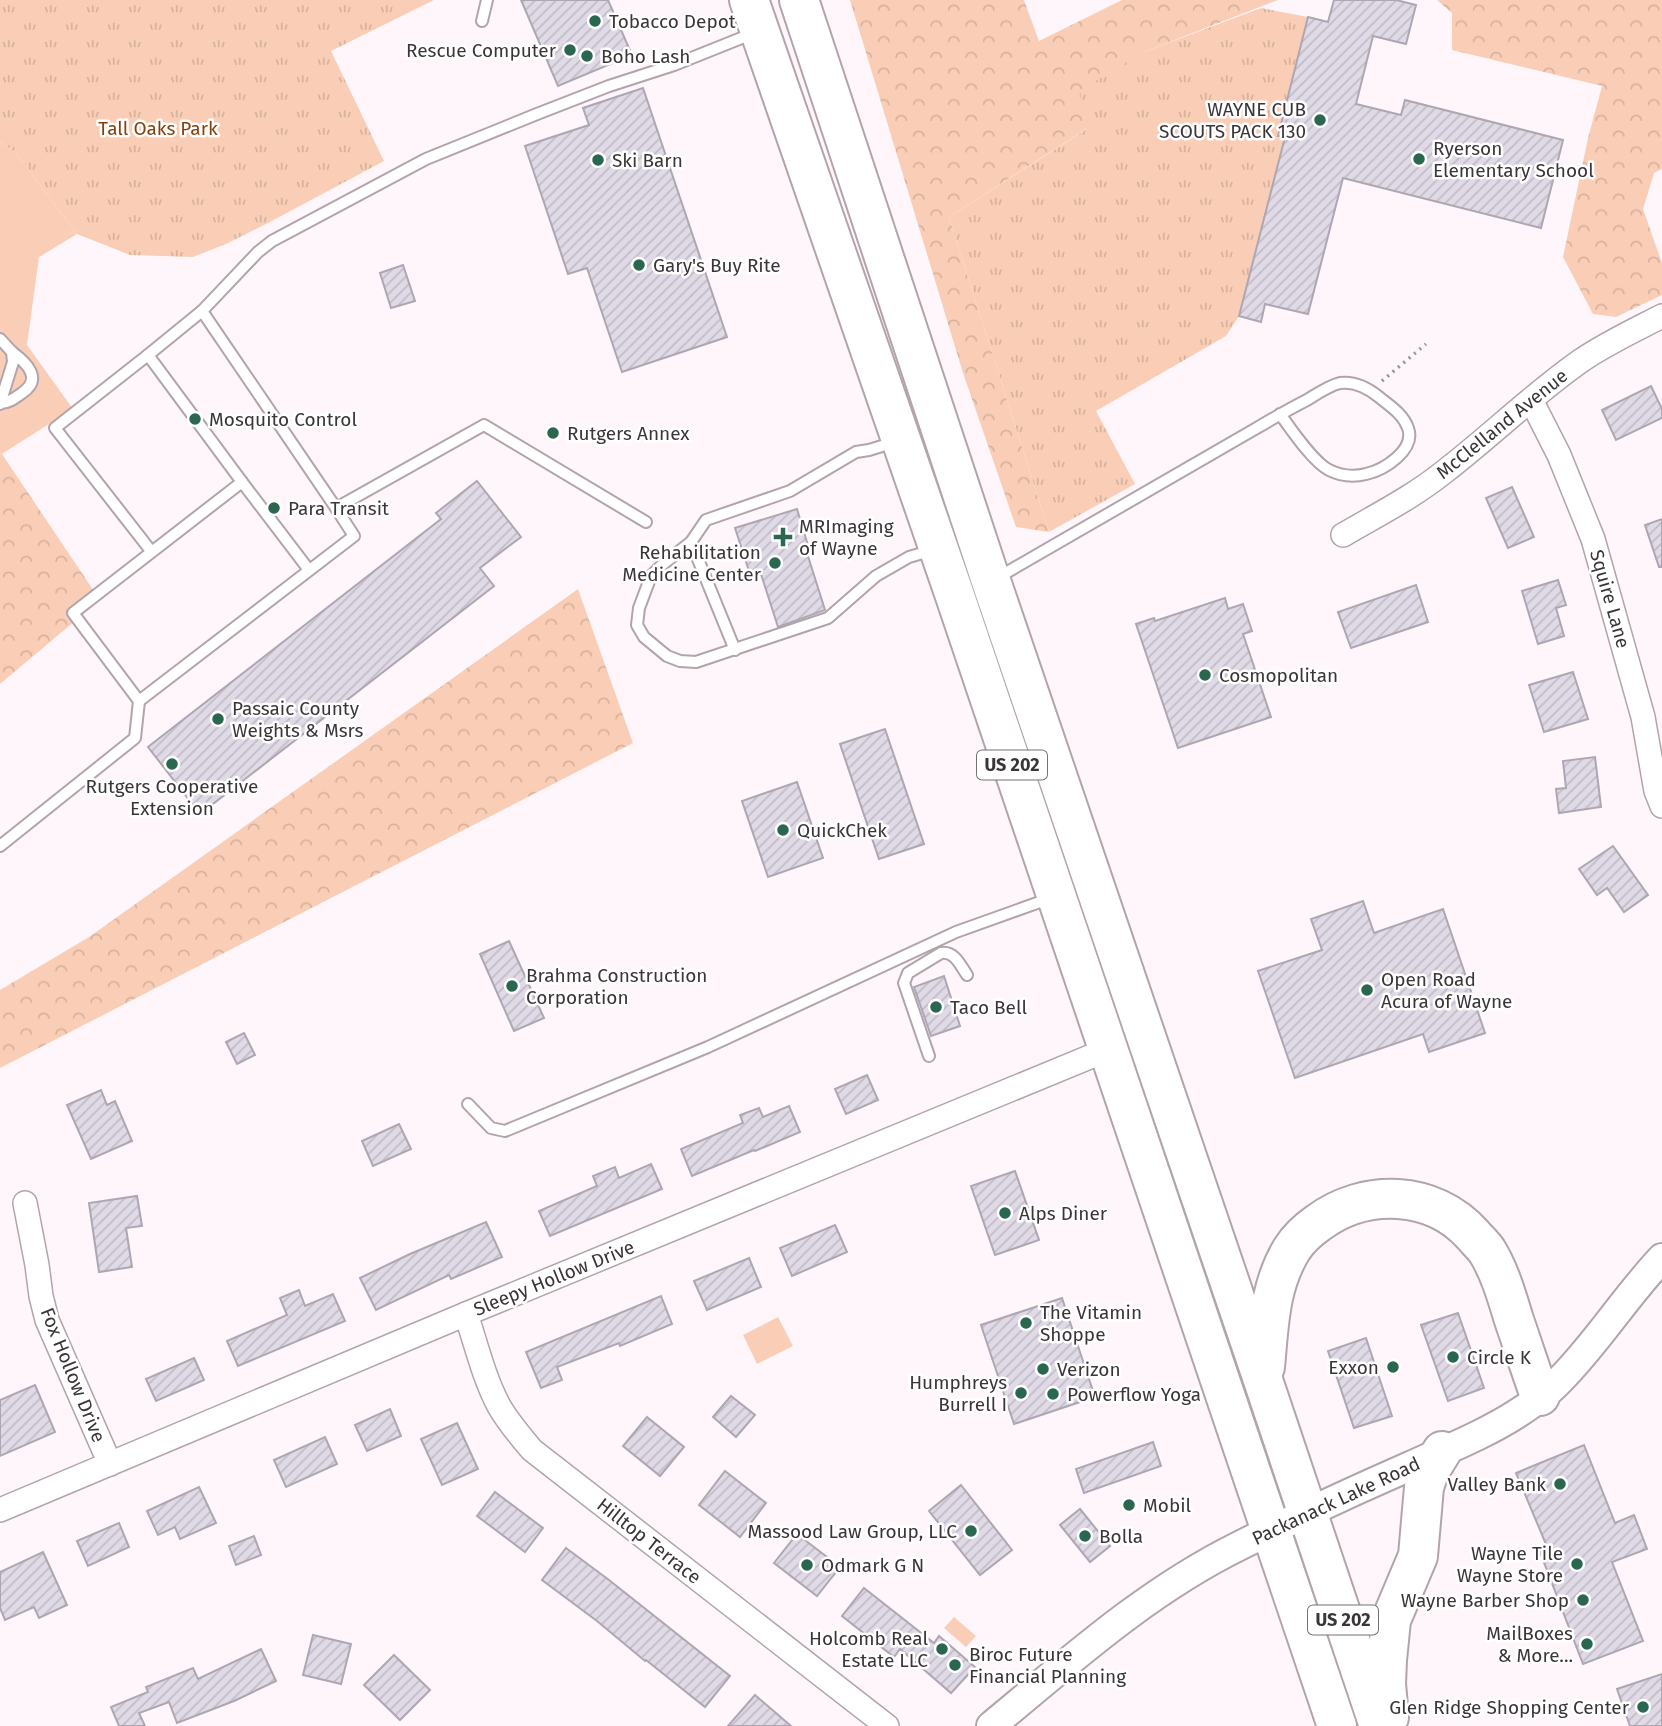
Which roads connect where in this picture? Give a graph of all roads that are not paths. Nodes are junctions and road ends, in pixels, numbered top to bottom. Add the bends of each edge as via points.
1 (487, 0) edge
2 (799, 0) edge
3 (754, 15) edge
4 (482, 21) dead end
5 (202, 311) junction
6 (1662, 316) edge
7 (0, 339) edge
8 (12, 352) junction
9 (148, 355) junction
10 (1531, 400) junction
11 (1, 404) edge
12 (1280, 414) junction
13 (901, 440) junction
14 (242, 482) junction
15 (336, 508) junction
16 (646, 522) dead end
17 (1343, 535) dead end
18 (691, 542) junction
19 (938, 548) junction
20 (150, 551) junction
21 (309, 570) junction
22 (991, 581) junction
23 (735, 650) junction
24 (139, 701) junction
25 (1662, 806) edge
26 (0, 846) edge
27 (1056, 896) junction
28 (967, 975) dead end
29 (1109, 1049) junction
30 (929, 1056) dead end
31 (468, 1104) dead end
32 (25, 1203) dead end
33 (1662, 1258) edge
34 (466, 1314) junction
35 (1264, 1380) junction
36 (1540, 1396) junction
37 (1442, 1451) junction
38 (110, 1464) junction
39 (0, 1510) edge
40 (1307, 1513) junction
41 (1271, 1531) junction
42 (887, 1726) edge
43 (990, 1726) edge
44 (1337, 1726) edge
45 (1379, 1726) edge
46 (1390, 1726) edge

1 - 4 lane
2 - 22 highway, US 202
3 - 5 lane via 674,65 426,159 272,241
3 - 13 highway, US 202
5 - 9 lane
5 - 15 lane
6 - 10 street, McClelland Avenue via 1582,360
7 - 8 lane
8 - 11 lane via 13,367
8 - 11 lane via 32,374 31,386
9 - 14 lane
9 - 20 lane via 55,428
10 - 17 street, McClelland Avenue via 1444,473
10 - 25 street, Squire Lane via 1593,539 1643,717
12 - 12 lane via 1329,387 1352,383 1370,390 1400,414 1409,430 1407,446 1393,462 1367,474 1347,476 1327,470
12 - 22 lane
13 - 18 lane via 856,452 790,492 706,520
13 - 19 highway, US 202
14 - 20 lane
14 - 21 lane
15 - 16 lane via 484,425
15 - 21 lane via 354,536
18 - 23 lane
18 - 23 lane via 651,576 637,625 655,647 680,661 696,662
19 - 23 lane via 909,557 876,576 828,618
19 - 27 highway, US 202
20 - 24 lane via 74,613
21 - 24 lane
22 - 35 highway, US 202
24 - 26 lane via 135,738
27 - 29 highway, US 202
27 - 31 lane via 956,932 708,1047 505,1131 491,1128
28 - 30 lane via 948,952 905,978
29 - 34 street, Sleepy Hollow Drive
29 - 41 highway, US 202
32 - 38 street, Fox Hollow Drive via 47,1320
33 - 36 street, Packanack Lake Road via 1558,1383
34 - 38 street, Sleepy Hollow Drive
34 - 42 street, Hilltop Terrace via 499,1406 532,1450
35 - 36 highway via 1272,1296 1293,1247 1313,1226 1348,1205 1403,1198 1450,1215 1486,1250 1503,1284
35 - 40 highway, US 202
36 - 37 street, Packanack Lake Road via 1494,1427
37 - 40 street, Packanack Lake Road
37 - 46 highway via 1424,1487 1418,1556 1391,1620 1386,1684
38 - 39 street, Sleepy Hollow Drive
40 - 41 street, Packanack Lake Road
40 - 45 highway, US 202
41 - 43 street, Packanack Lake Road via 1148,1599
41 - 44 highway, US 202

